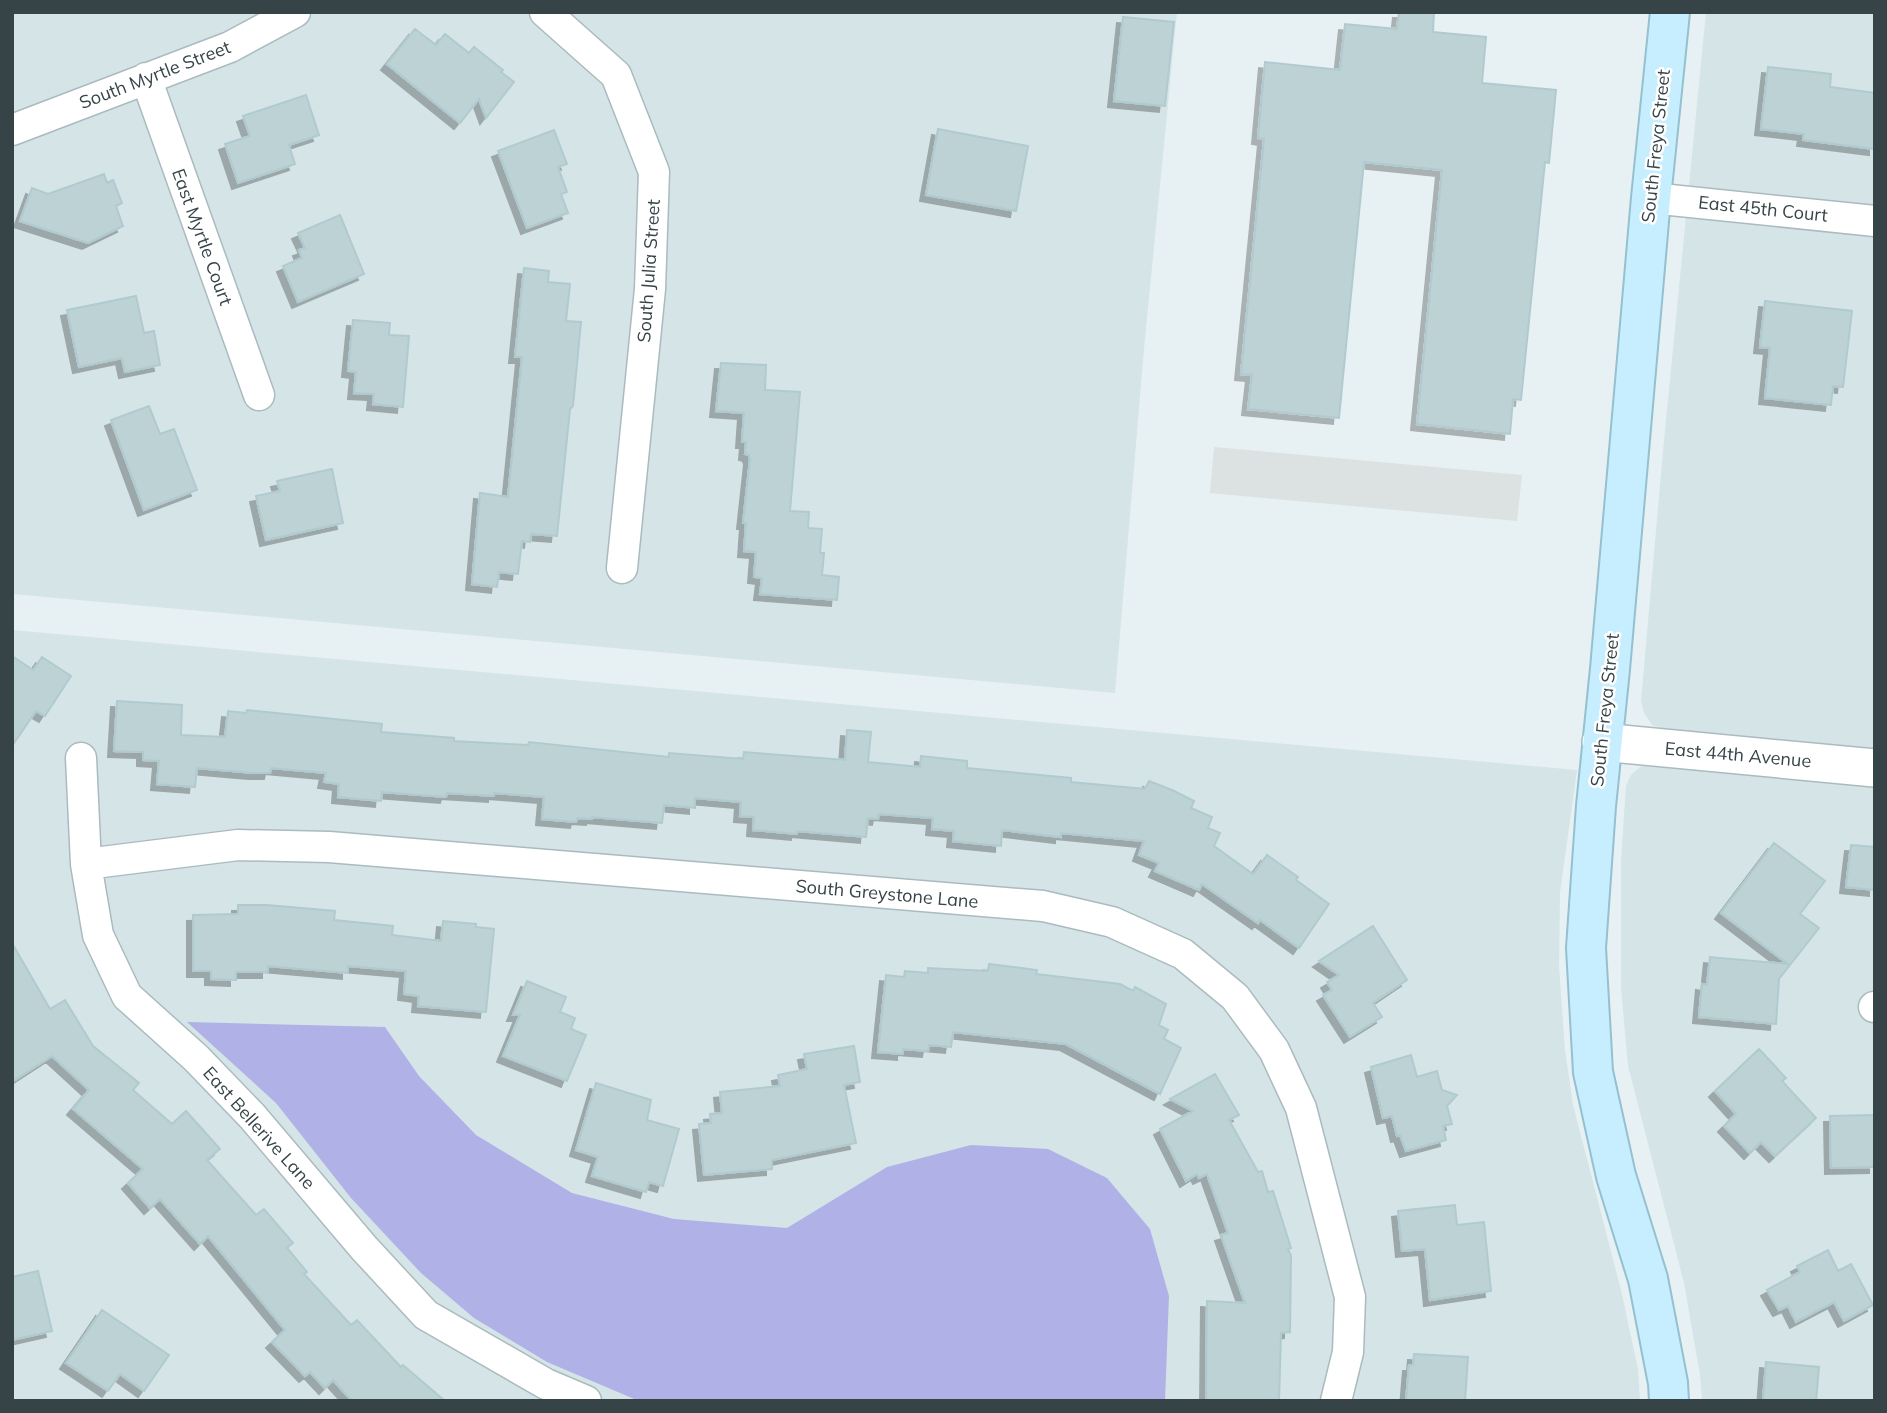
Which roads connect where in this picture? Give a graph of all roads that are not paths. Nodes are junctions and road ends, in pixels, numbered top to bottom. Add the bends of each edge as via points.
1 (295, 12) edge
2 (545, 12) edge
3 (1670, 12) edge
4 (146, 78) junction
5 (12, 130) edge
6 (1651, 198) junction
7 (1875, 221) edge
8 (259, 396) dead end
9 (622, 568) dead end
10 (1601, 742) junction
11 (81, 758) dead end
12 (1875, 768) edge
13 (86, 864) junction
14 (549, 1392) edge
15 (586, 1401) edge
16 (1336, 1401) edge
17 (1669, 1401) edge

1 - 4 street, South Myrtle Street via 230,47
2 - 9 street, South Julia Street via 616,75 654,173 650,289
3 - 6 main road, South Freya Street
4 - 5 street, South Myrtle Street
4 - 8 street, East Myrtle Court
6 - 7 street, East 45th Court
6 - 10 main road, South Freya Street
10 - 12 street, East 44th Avenue
10 - 17 main road, South Freya Street via 1586,948 1593,1072 1616,1176 1648,1279
11 - 13 street, East Bellerive Lane
13 - 14 street, East Bellerive Lane via 97,935 127,996 252,1116 426,1315
13 - 16 street, South Greystone Lane via 238,845 329,847 1043,906 1112,922 1183,954 1235,997 1274,1050 1296,1096 1350,1297 1348,1352
14 - 15 street, East Bellerive Lane

